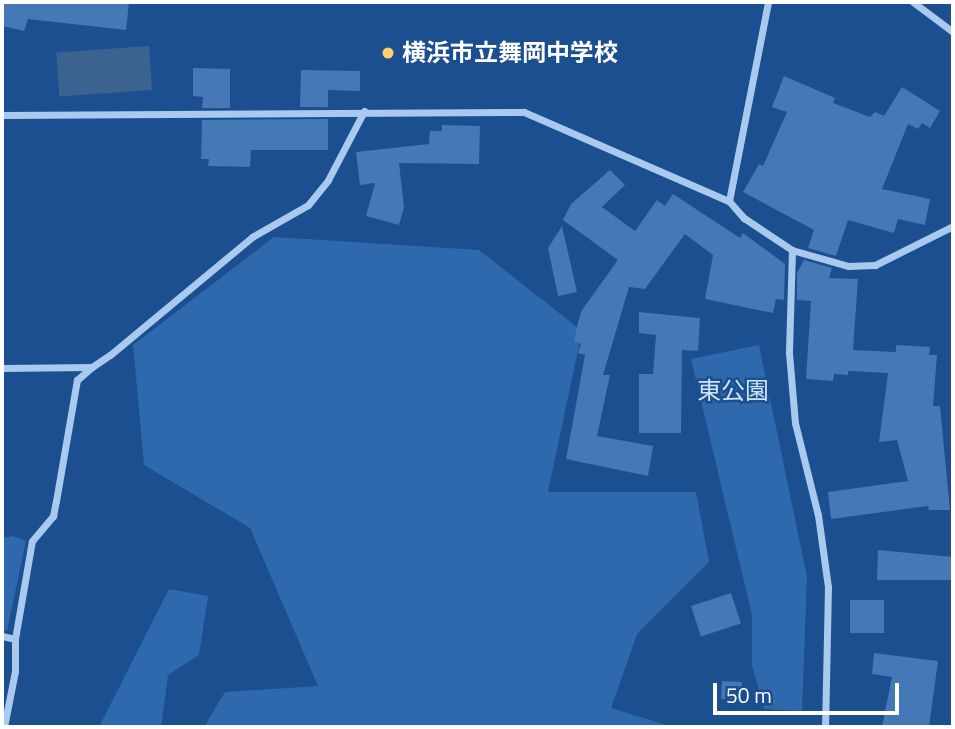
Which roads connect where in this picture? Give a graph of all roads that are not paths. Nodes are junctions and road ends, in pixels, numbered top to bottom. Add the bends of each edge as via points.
1 (768, 2) edge
2 (913, 2) edge
3 (953, 32) edge
4 (364, 111) junction
5 (2, 115) edge
6 (729, 201) junction
7 (953, 226) edge
8 (792, 250) junction
9 (2, 368) edge
10 (92, 368) junction
11 (2, 636) edge
12 (15, 639) junction
13 (4, 727) edge
14 (825, 727) edge

1 - 6 street
2 - 3 street
4 - 5 street
4 - 6 street via 524,112
4 - 10 street via 328,180 308,205 252,237
6 - 8 street via 744,218
7 - 8 street via 875,265 848,266
8 - 14 street via 789,353 795,423 818,515 828,587
9 - 10 street
10 - 12 street via 77,380 53,516 32,541
11 - 12 street
12 - 13 street via 15,671

